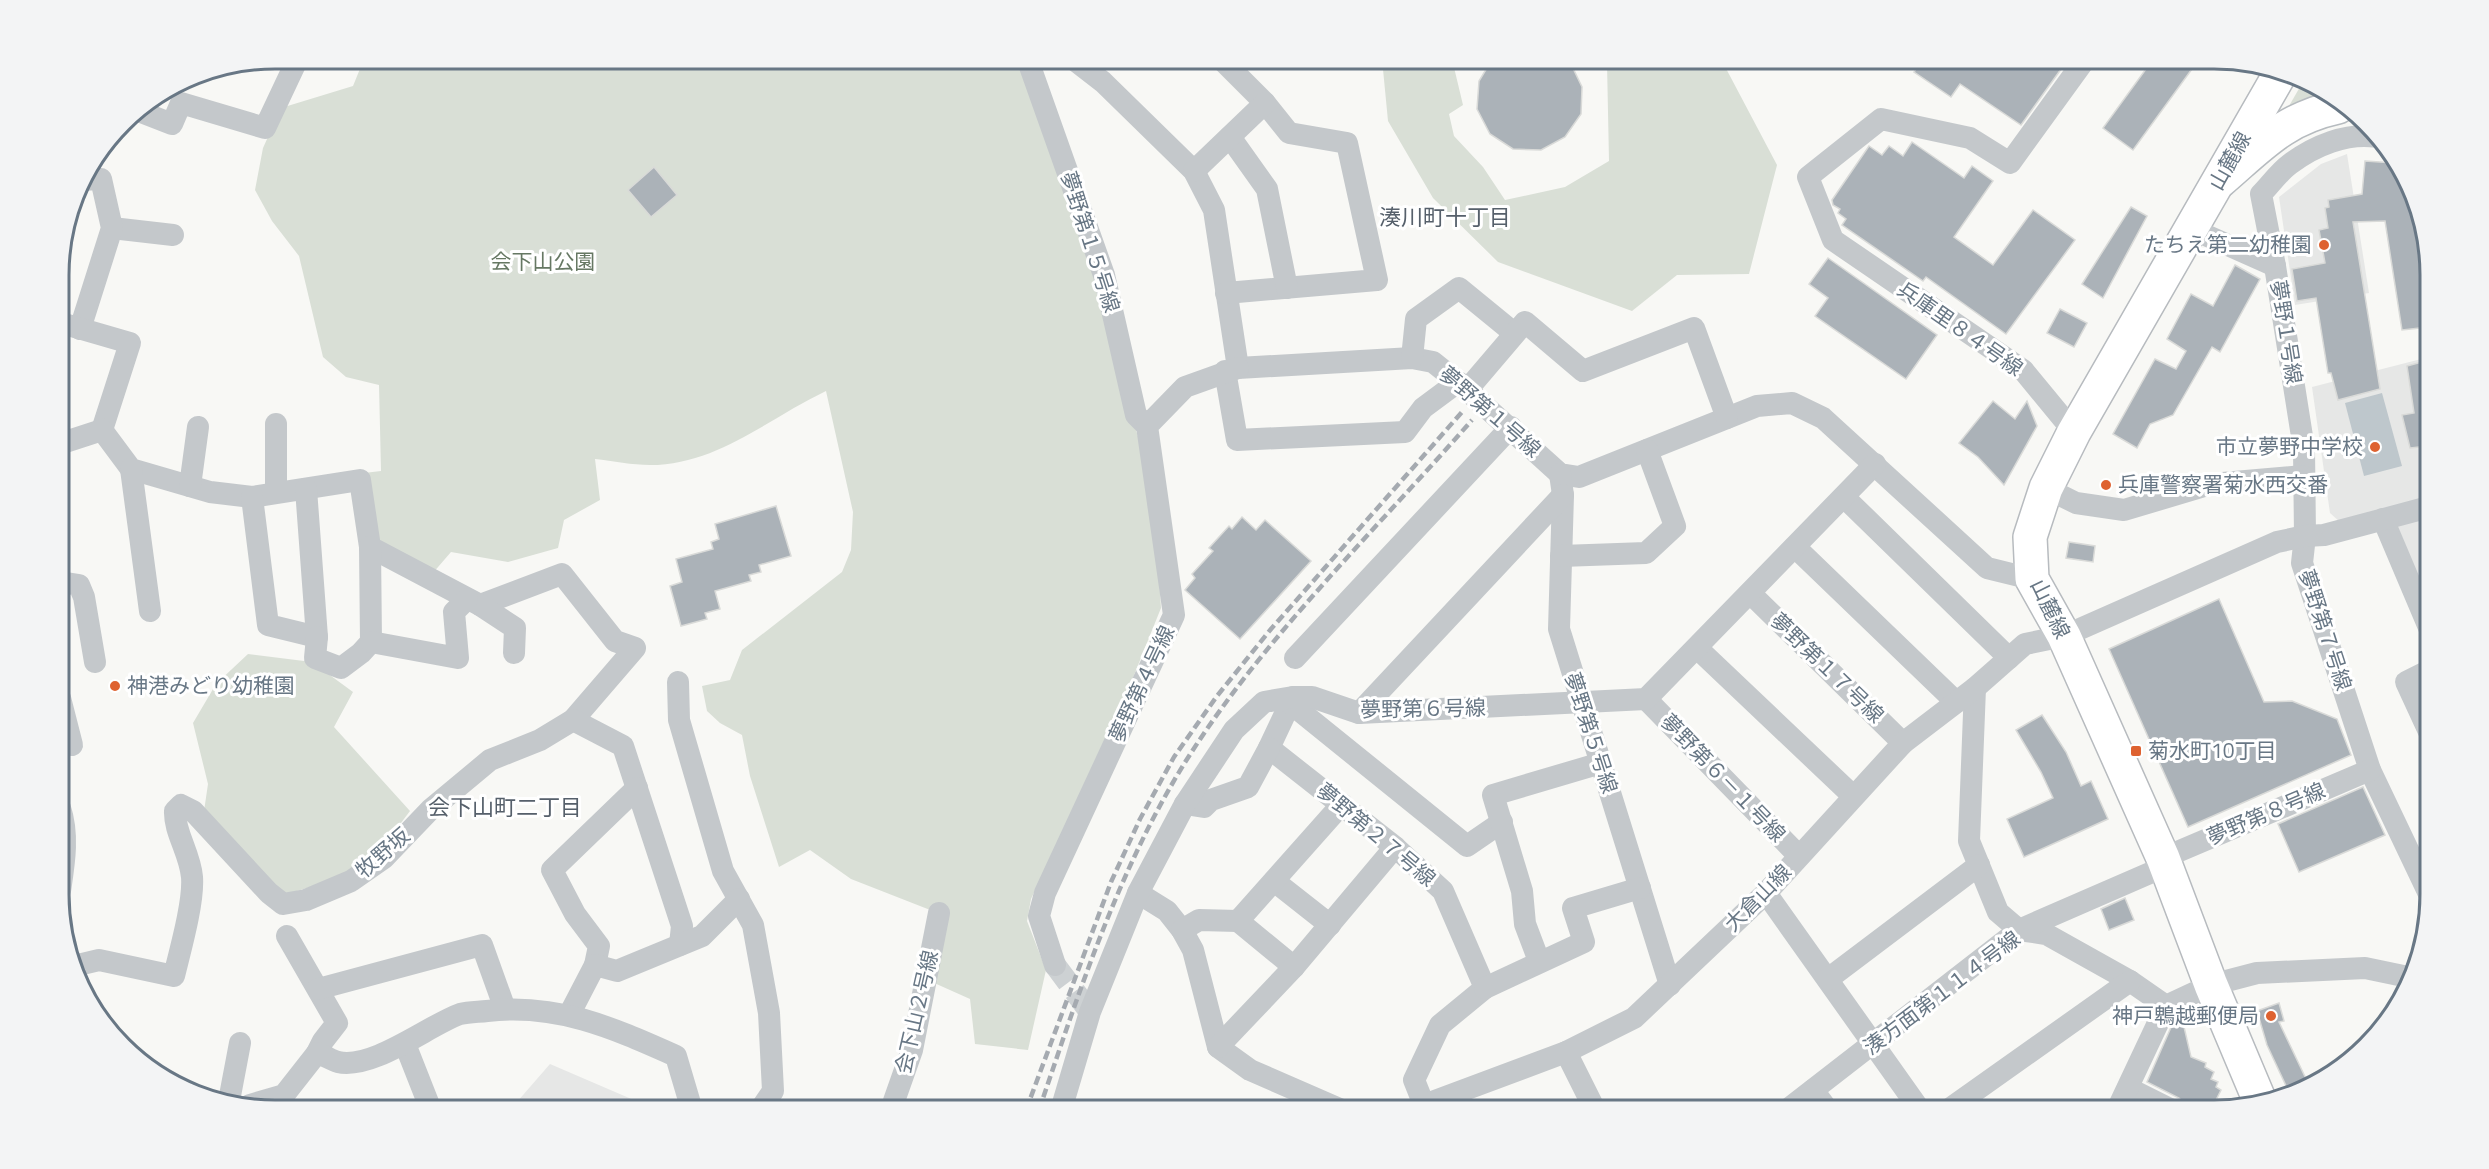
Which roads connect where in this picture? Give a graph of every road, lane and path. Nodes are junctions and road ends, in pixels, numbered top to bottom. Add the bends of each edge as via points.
1 (293, 69) edge
2 (1031, 69) edge
3 (1086, 69) edge
4 (1231, 69) edge
5 (2078, 69) edge
6 (2277, 79) edge
7 (1265, 104) junction
8 (2333, 108) edge
9 (147, 114) edge
10 (2365, 135) edge
11 (1230, 137) junction
12 (1194, 171) junction
13 (93, 179) edge
14 (2217, 185) junction
15 (112, 228) junction
16 (2192, 229) junction
17 (173, 236) dead end
18 (2275, 266) junction
19 (1287, 288) junction
20 (1226, 293) junction
21 (70, 331) edge
22 (1514, 333) junction
23 (1412, 358) junction
24 (1231, 370) junction
25 (1462, 386) junction
26 (1727, 418) junction
27 (276, 424) dead end
28 (1147, 426) junction
29 (198, 427) dead end
30 (1511, 427) junction
31 (102, 430) junction
32 (2074, 432) junction
33 (69, 441) edge
34 (1647, 450) junction
35 (1875, 464) junction
36 (131, 469) junction
37 (2303, 476) junction
38 (1562, 484) junction
39 (190, 486) junction
40 (2046, 488) junction
41 (306, 489) junction
42 (276, 492) junction
43 (1844, 496) junction
44 (252, 497) junction
45 (2420, 509) edge
46 (2383, 519) junction
47 (2305, 536) junction
48 (370, 547) junction
49 (1795, 547) junction
50 (1561, 556) junction
51 (2032, 579) junction
52 (69, 583) edge
53 (1750, 593) junction
54 (473, 602) junction
55 (2420, 606) edge
56 (150, 611) dead end
57 (2064, 636) junction
58 (318, 637) junction
59 (371, 642) junction
60 (1697, 648) junction
61 (514, 653) dead end
62 (1295, 658) dead end
63 (2009, 658) junction
64 (95, 662) dead end
65 (2420, 675) edge
66 (678, 682) dead end
67 (1975, 688) junction
68 (1646, 699) junction
69 (1292, 700) junction
70 (1956, 702) junction
71 (1581, 703) junction
72 (2420, 712) edge
73 (1359, 713) junction
74 (573, 720) junction
75 (69, 733) edge
76 (1903, 743) junction
77 (72, 745) dead end
78 (1269, 748) junction
79 (1601, 763) junction
80 (2370, 770) junction
81 (637, 788) junction
82 (1853, 796) junction
83 (1185, 804) junction
84 (1342, 804) junction
85 (1502, 822) junction
86 (1395, 848) junction
87 (1799, 856) junction
88 (2164, 862) junction
89 (1979, 865) junction
90 (2420, 874) edge
91 (1274, 880) junction
92 (1640, 888) junction
93 (1138, 893) junction
94 (1767, 893) junction
95 (739, 898) junction
96 (939, 913) dead end
97 (1238, 921) junction
98 (1330, 925) junction
99 (1182, 930) junction
100 (2019, 930) junction
101 (287, 936) dead end
102 (680, 945) junction
103 (1539, 961) junction
104 (82, 964) edge
105 (596, 965) junction
106 (1054, 965) tunnel mouth
107 (1294, 967) junction
108 (2403, 976) edge
109 (1827, 979) junction
110 (2130, 981) junction
111 (1670, 985) junction
112 (2211, 985) junction
113 (1485, 988) junction
114 (318, 989) junction
115 (2166, 1006) junction
116 (505, 1009) junction
117 (569, 1015) junction
118 (240, 1043) dead end
119 (405, 1044) junction
120 (1874, 1044) junction
121 (1218, 1047) junction
122 (1566, 1052) junction
123 (317, 1053) junction
124 (2127, 1088) junction
125 (1813, 1090) junction
126 (230, 1095) edge
127 (2257, 1095) edge
128 (270, 1100) edge
129 (427, 1100) edge
130 (689, 1100) edge
131 (767, 1100) edge
132 (894, 1100) edge
133 (1063, 1100) edge
134 (1319, 1100) edge
135 (1418, 1100) edge
136 (1441, 1100) edge
137 (1590, 1100) edge
138 (1800, 1100) edge
139 (1820, 1100) edge
140 (1913, 1100) edge
141 (1962, 1100) edge
142 (2122, 1100) edge
143 (2152, 1100) edge

1 - 9 street via 265,128 181,103 172,124
2 - 28 street, 夢野第１５号線 via 1104,275 1136,415
3 - 12 street
4 - 7 street
5 - 32 street, 兵庫里８４号線 via 2010,163 1970,138 1881,119 1808,177 1833,240 2023,370
6 - 14 main road, 山麓線
7 - 11 street
7 - 19 street via 1289,133 1347,142 1377,280
8 - 14 main road via 2314,112 2280,129
10 - 18 street, 夢野１号線 via 2324,144 2288,165 2261,195
11 - 12 street
11 - 19 street via 1267,189
12 - 20 street via 1214,210
13 - 15 street via 101,179
14 - 16 main road, 山麓線
15 - 17 street
15 - 21 street
16 - 18 street
16 - 32 main road, 山麓線
18 - 37 street, 夢野１号線 via 2304,449
19 - 20 street
20 - 24 street
21 - 31 street via 130,344
22 - 23 street via 1459,288 1416,319
22 - 25 street
22 - 26 street via 1525,322 1583,371 1694,328
23 - 24 street, 夢野第１号線
23 - 25 street, 夢野第１号線 via 1432,362
24 - 25 street via 1237,440 1405,432 1423,408
24 - 28 street via 1185,387
25 - 30 street, 夢野第１号線
26 - 34 street, 夢野第１号線
26 - 35 street, 夢野第１号線 via 1757,406 1792,403 1823,418
27 - 42 street
28 - 106 street, 夢野第４号線 via 1174,615 1045,893 1039,916
29 - 39 street
30 - 38 street, 夢野第１号線
30 - 62 street
31 - 33 street
31 - 36 street
32 - 40 main road, 山麓線
34 - 38 street, 夢野第１号線
34 - 50 street via 1675,526 1646,553
35 - 43 street
35 - 51 street, 夢野第１号線 via 1987,568
36 - 39 street
36 - 56 street
37 - 40 street via 2211,484 2124,510 2076,503
37 - 47 street, 夢野１号線
38 - 50 street, 夢野第５号線
38 - 73 street
39 - 44 street
40 - 51 main road, 山麓線 via 2030,537
41 - 42 street
41 - 48 street via 360,480
41 - 58 street
42 - 44 street
43 - 49 street
43 - 63 street
44 - 58 street via 268,625
45 - 46 street
46 - 47 street via 2324,535
46 - 55 street
47 - 57 street via 2277,542
47 - 80 street, 夢野第７号線 via 2302,563
48 - 54 street
48 - 59 street
49 - 53 street
49 - 70 street
50 - 71 street, 夢野第５号線 via 1559,629
51 - 57 main road, 山麓線
52 - 64 street via 79,585 84,597
53 - 60 street
53 - 76 street, 夢野第１７号線
54 - 59 street via 454,612 458,658
54 - 61 street via 515,628
54 - 74 street, 牧野坂 via 562,574 615,641 635,648
57 - 63 street, 大倉山線 via 2025,644
57 - 88 main road, 山麓線
58 - 59 street via 315,658 341,668
60 - 68 street
60 - 82 street
63 - 67 street, 大倉山線
65 - 72 street via 2406,682
66 - 95 street via 679,720 723,871
67 - 70 street, 大倉山線
67 - 89 street via 1969,841
68 - 71 street, 夢野第６号線
68 - 87 street, 夢野第６－１号線
69 - 73 street, 夢野第６号線 via 1312,697
69 - 78 street
69 - 83 street, 夢野第６号線 via 1264,702 1234,730
69 - 85 street via 1467,846
70 - 76 street, 大倉山線
71 - 73 street, 夢野第６号線
71 - 79 street, 夢野第５号線
74 - 81 street via 623,746
74 - 104 street, 牧野坂 via 540,740 490,760 430,810 384,858 351,881 306,900 283,904 193,811 180,805 175,810 174,822 188,852 192,879 174,976 99,960
75 - 77 street
76 - 82 street, 大倉山線
78 - 83 street via 1248,787 1211,800 1204,807
78 - 84 street, 夢野第２７号線
79 - 85 street via 1494,795
79 - 92 street, 夢野第５号線
80 - 88 street, 夢野第８号線
80 - 90 street, 夢野第７号線
81 - 102 street via 682,927
81 - 105 street via 552,870 574,914 599,946
82 - 87 street, 大倉山線
83 - 93 street, 夢野第６号線
84 - 86 street, 夢野第２７号線
84 - 91 street
85 - 103 street via 1522,891 1525,924
86 - 98 street
86 - 113 street, 夢野第２７号線 via 1443,891
87 - 94 street, 大倉山線
88 - 100 street, 夢野第８号線
88 - 112 main road, 山麓線
89 - 100 street via 1998,912
89 - 109 street
91 - 97 street
91 - 98 street
92 - 103 street via 1573,908 1584,942
92 - 111 street, 夢野第５号線
93 - 99 street via 1167,911
93 - 133 street, 夢野第６号線 via 1090,1012
94 - 109 street
94 - 111 street, 大倉山線
95 - 102 street via 702,936
95 - 131 street via 753,925 769,1013 773,1091
96 - 132 street, 会下山２号線 via 912,1050
97 - 99 street via 1199,920
97 - 107 street
98 - 107 street
99 - 121 street via 1193,950
100 - 110 street, 湊方面第１１４号線 via 2046,934
100 - 120 street, 湊方面第１１４号線
101 - 114 street
102 - 105 street via 617,971
103 - 113 street
105 - 117 street
107 - 121 street
108 - 112 street via 2365,968 2256,974
109 - 120 street
110 - 115 street, 湊方面第１１４号線
110 - 141 street
111 - 122 street, 大倉山線 via 1634,1018
112 - 115 street
112 - 127 main road, 山麓線
113 - 135 street via 1440,1025 1414,1080
114 - 116 street via 482,945
114 - 123 street via 337,1023
115 - 124 street
116 - 117 street
116 - 119 street via 462,1014
117 - 130 street via 676,1056
118 - 126 street
119 - 123 street via 362,1060 338,1062
119 - 129 street
120 - 125 street, 湊方面第１１４号線
120 - 140 street
121 - 134 street via 1250,1070
122 - 136 street, 大倉山線
122 - 137 street
123 - 128 street via 284,1095
124 - 142 street
124 - 143 street
125 - 138 street, 湊方面第１１４号線
125 - 139 street

